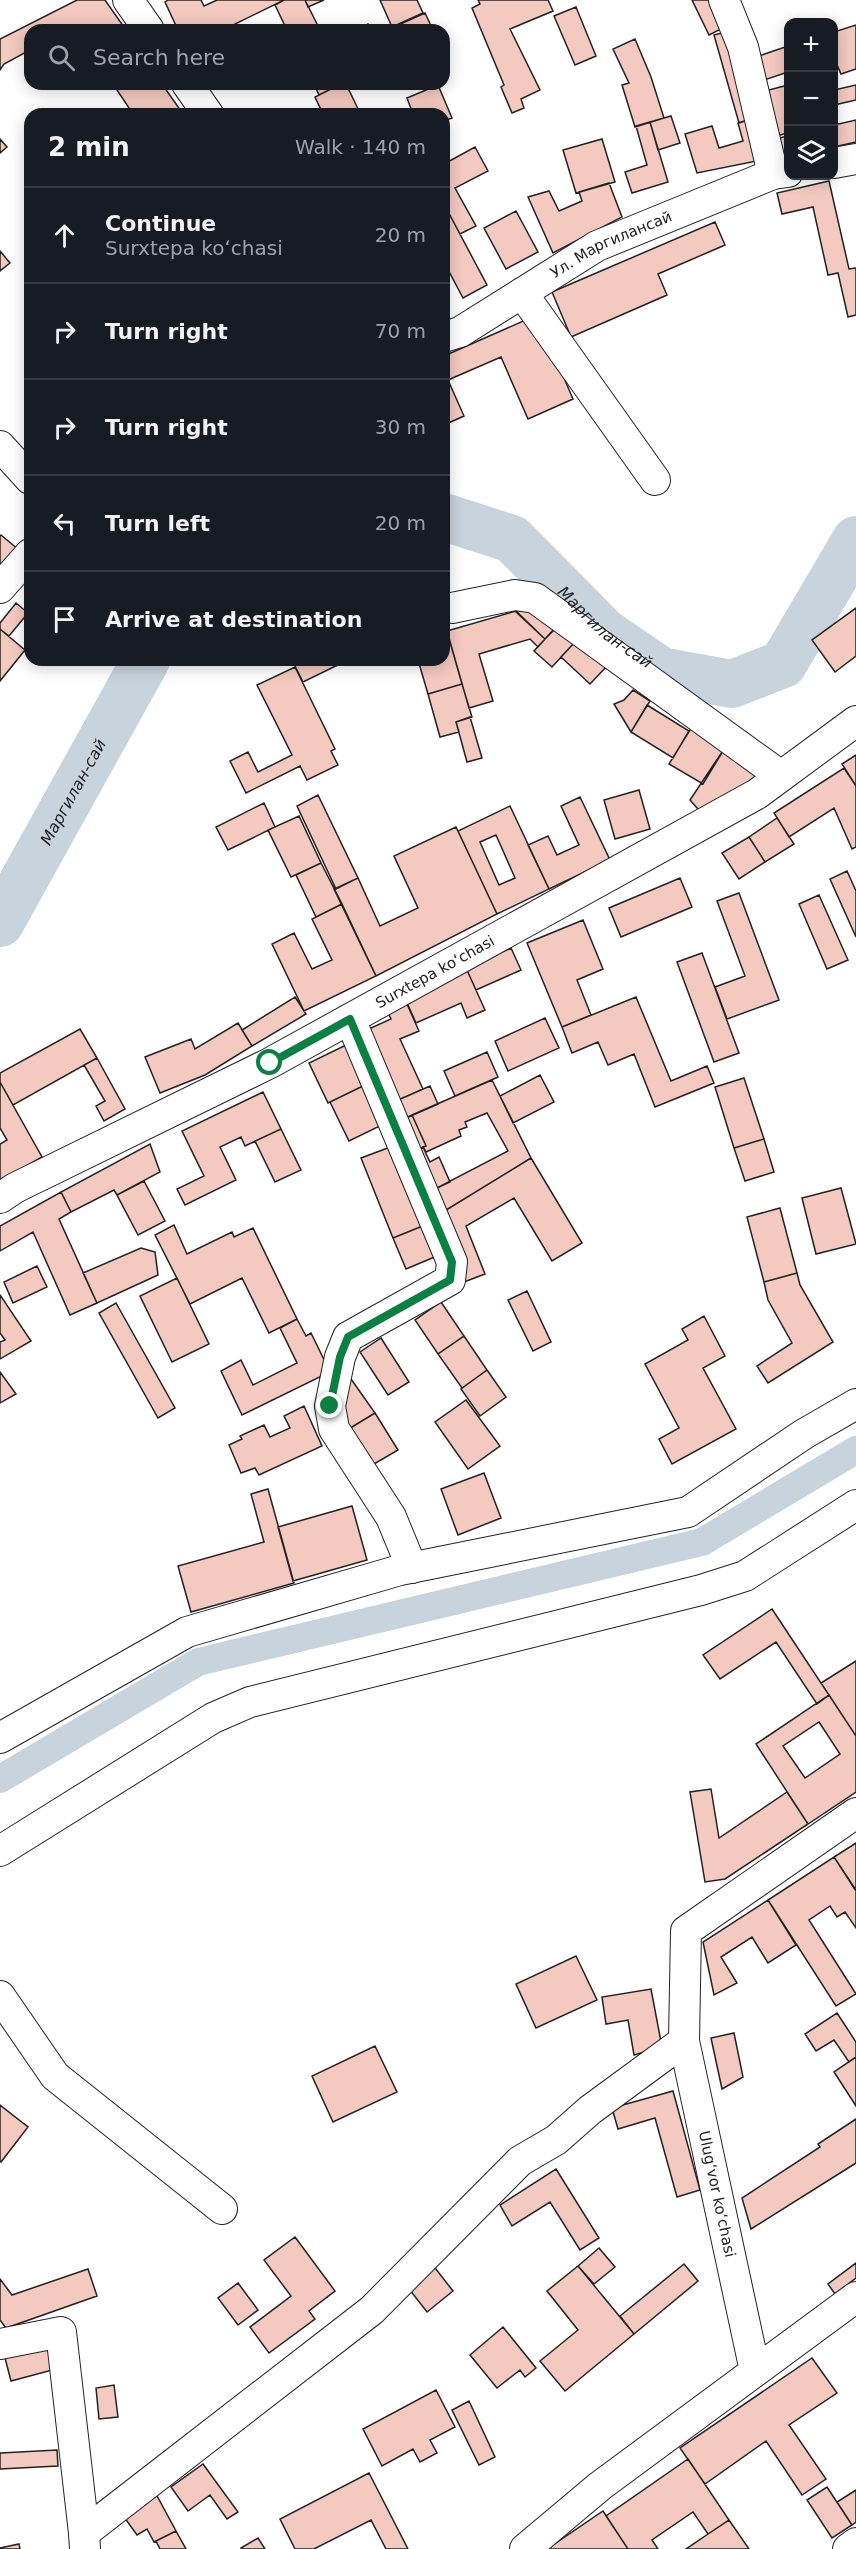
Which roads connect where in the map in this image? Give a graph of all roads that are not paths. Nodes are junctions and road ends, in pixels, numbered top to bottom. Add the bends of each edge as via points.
1 (128, 0) edge
2 (724, 0) edge
3 (145, 24) edge
4 (191, 90) edge
5 (204, 108) edge
6 (856, 159) edge
7 (838, 163) edge
8 (781, 173) edge
9 (522, 293) junction
10 (450, 335) edge
11 (0, 446) edge
12 (24, 472) edge
13 (655, 480) dead end
14 (24, 561) edge
15 (0, 588) edge
16 (452, 608) dead end
17 (856, 721) edge
18 (781, 776) junction
19 (350, 1019) junction
20 (0, 1197) edge
21 (856, 1404) edge
22 (856, 1505) edge
23 (412, 1568) junction
24 (0, 1738) edge
25 (856, 1813) edge
26 (0, 1851) edge
27 (0, 1996) edge
28 (684, 2041) junction
29 (222, 2210) dead end
30 (856, 2297) edge
31 (0, 2344) edge
32 (755, 2372) junction
33 (84, 2541) edge
34 (856, 2543) edge
35 (525, 2549) edge
36 (848, 2549) edge

1 - 3 street
2 - 8 street via 743,47
4 - 5 street
6 - 7 street
8 - 9 street, Ул. Маргилансай via 597,246
9 - 10 street, Ул. Маргилансай
9 - 13 street
11 - 12 street
14 - 15 street
16 - 18 street via 515,595 535,598
17 - 18 street, Surxtepa koʻchasi
18 - 19 street, Surxtepa koʻchasi via 746,800
19 - 20 street, Surxtepa koʻchasi
19 - 23 street via 452,1262 450,1280 348,1337 330,1406 334,1429 391,1517
21 - 23 street via 688,1512
22 - 26 street via 745,1576 679,1596 250,1702 213,1718
23 - 24 street via 188,1632
25 - 28 street, Ulugʻvor koʻchasi via 686,1931
27 - 29 street via 55,2076
28 - 32 street, Ulugʻvor koʻchasi
28 - 33 street via 556,2140 519,2161 372,2310
30 - 32 street
31 - 33 street via 62,2332
32 - 35 street via 600,2486
34 - 36 street

